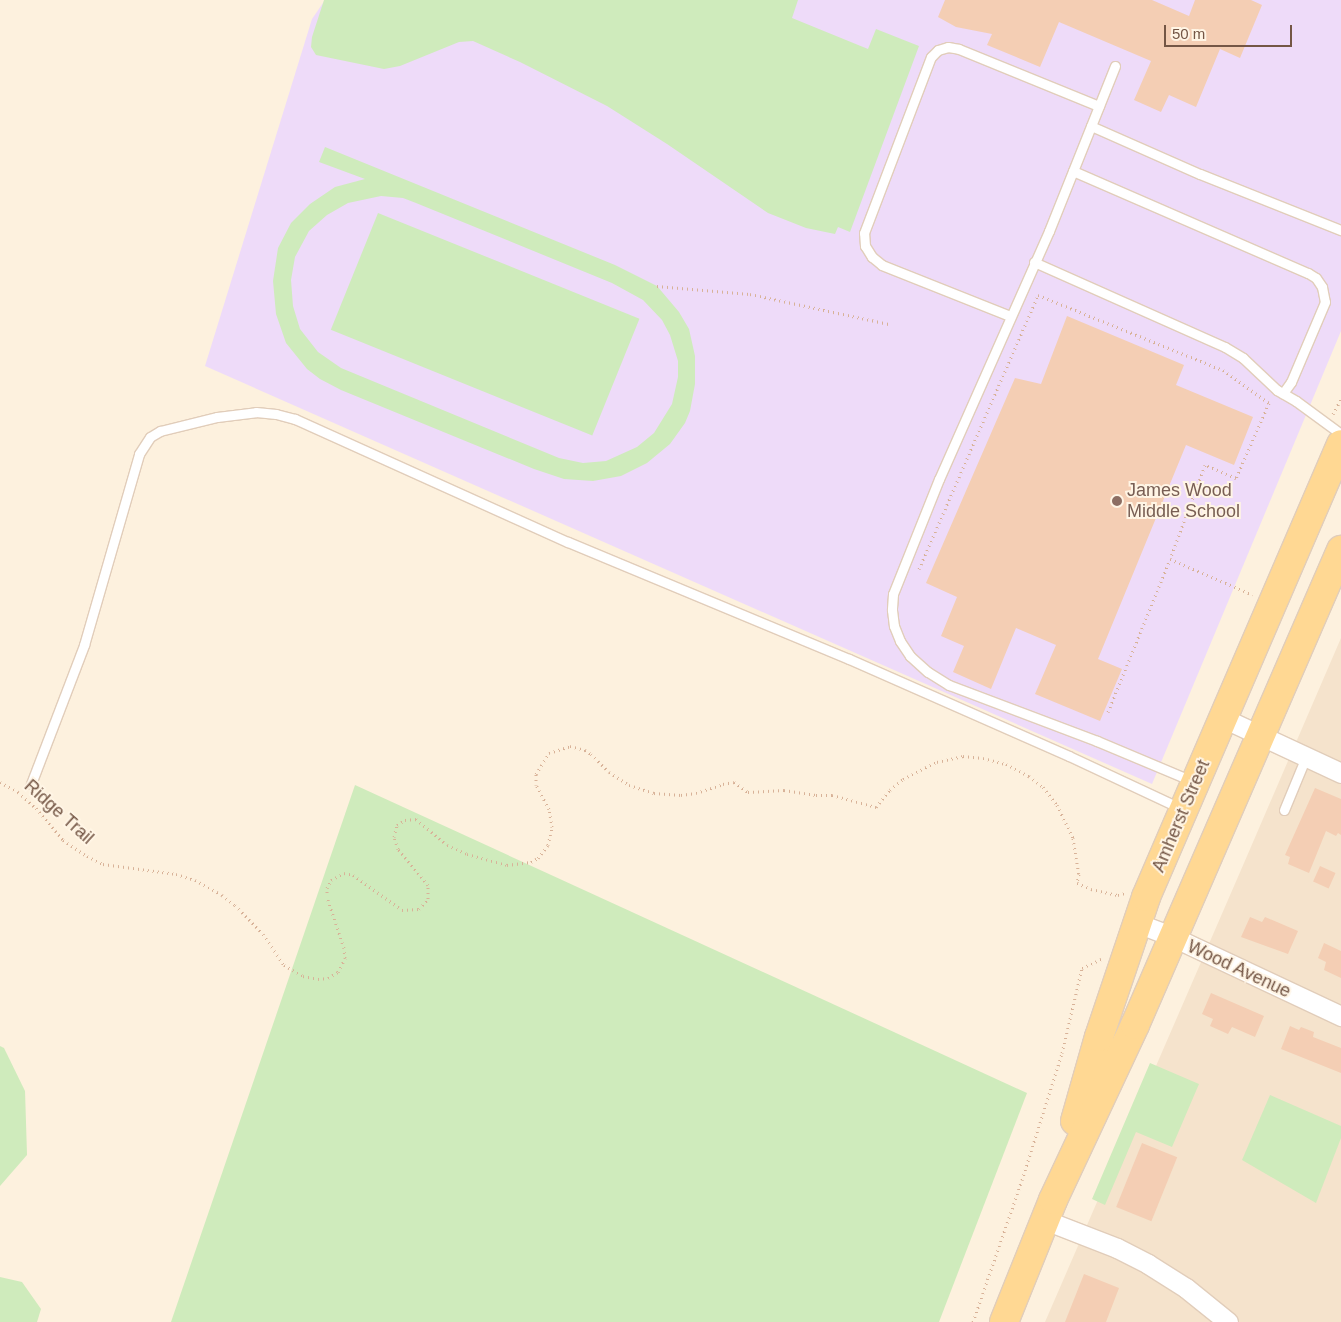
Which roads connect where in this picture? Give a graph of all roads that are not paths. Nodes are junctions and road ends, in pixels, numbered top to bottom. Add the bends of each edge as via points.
1 (1115, 66) dead end
2 (1099, 106) junction
3 (1091, 126) junction
4 (1073, 171) junction
5 (1341, 230) edge
6 (1034, 262) junction
7 (1010, 316) junction
8 (1283, 393) junction
9 (1341, 434) edge
10 (1341, 444) edge
11 (1341, 550) edge
12 (1223, 718) junction
13 (1260, 736) junction
14 (1306, 757) junction
15 (1341, 773) edge
16 (1194, 782) junction
17 (30, 784) dead end
18 (1182, 809) junction
19 (1284, 810) dead end
20 (1208, 857) junction
21 (1137, 923) junction
22 (1172, 937) junction
23 (1341, 1016) edge
24 (1049, 1210) junction
25 (1004, 1322) edge
26 (1228, 1322) edge

1 - 2 lane
2 - 3 lane
2 - 7 lane via 959,48 938,50 931,58 864,233 865,246 882,265
3 - 4 lane
3 - 5 lane
4 - 6 lane
4 - 8 lane via 1316,278 1325,302 1291,382
6 - 7 lane
6 - 8 lane via 1225,347 1243,358
7 - 16 lane via 893,594 894,626 910,656 949,685
8 - 9 lane
10 - 12 main road, Amherst Street
11 - 13 main road, Amherst Street
12 - 13 street
12 - 16 main road, Amherst Street
13 - 14 street
13 - 20 main road, Amherst Street
14 - 15 street
14 - 19 lane
16 - 18 main road, Amherst Street
16 - 20 main road via 1211,794 1216,807
17 - 18 lane via 84,645 139,454 150,437 160,431 217,417 256,412 295,419 568,542 1069,756
18 - 21 main road, Amherst Street
20 - 22 main road, Amherst Street
21 - 22 street, Wood Avenue
21 - 24 main road, Amherst Street via 1099,1037
22 - 23 street, Wood Avenue
22 - 24 main road, Amherst Street
24 - 25 main road, Amherst Street
24 - 26 street via 1148,1264 1186,1288

